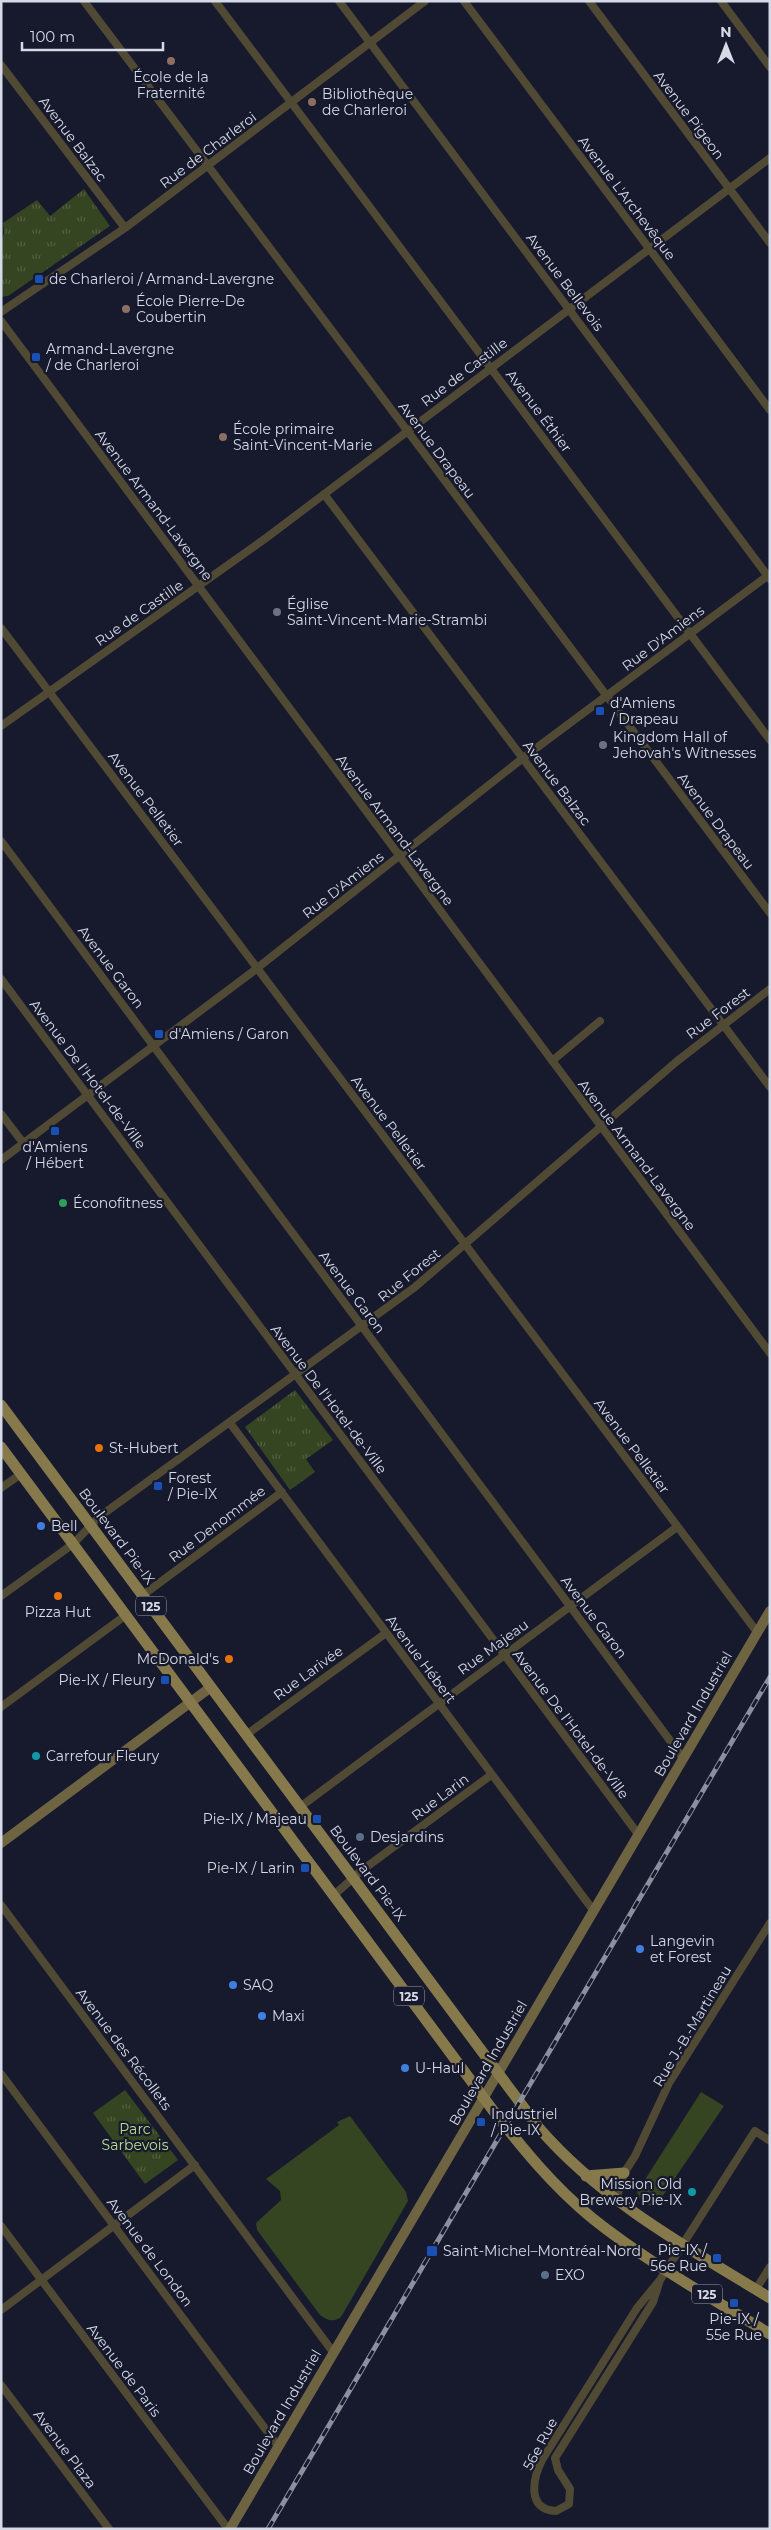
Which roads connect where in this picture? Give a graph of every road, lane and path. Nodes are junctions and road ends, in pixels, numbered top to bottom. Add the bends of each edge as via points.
1 (84, 1) edge
2 (215, 1) edge
3 (339, 1) edge
4 (425, 1) edge
5 (464, 1) edge
6 (589, 1) edge
7 (722, 1) edge
8 (370, 43) junction
9 (1, 65) edge
10 (770, 67) edge
11 (291, 103) junction
12 (770, 158) edge
13 (207, 166) junction
14 (729, 188) junction
15 (125, 228) junction
16 (770, 243) edge
17 (649, 248) junction
18 (569, 309) junction
19 (1, 312) edge
20 (1, 321) edge
21 (491, 367) junction
22 (770, 410) edge
23 (407, 432) junction
24 (324, 494) junction
25 (769, 576) edge
26 (199, 586) junction
27 (1, 628) edge
28 (690, 634) junction
29 (49, 692) junction
30 (606, 696) junction
31 (1, 726) edge
32 (770, 740) edge
33 (523, 758) junction
34 (1, 841) edge
35 (400, 857) junction
36 (770, 913) edge
37 (257, 968) junction
38 (1, 978) edge
39 (770, 989) edge
40 (600, 1020) dead end
41 (723, 1025) junction
42 (155, 1047) junction
43 (552, 1061) junction
44 (770, 1087) edge
45 (88, 1096) junction
46 (1, 1114) edge
47 (601, 1128) junction
48 (24, 1144) junction
49 (1, 1160) edge
50 (464, 1244) junction
51 (362, 1327) junction
52 (770, 1353) edge
53 (296, 1375) junction
54 (1, 1405) edge
55 (230, 1423) junction
56 (1, 1447) edge
57 (21, 1474) junction
58 (1, 1488) edge
59 (282, 1492) junction
60 (90, 1524) junction
61 (677, 1527) junction
62 (73, 1544) junction
63 (143, 1595) junction
64 (1, 1596) edge
65 (570, 1607) junction
66 (770, 1611) edge
67 (126, 1615) junction
68 (757, 1632) junction
69 (386, 1633) junction
70 (504, 1655) junction
71 (211, 1687) junction
72 (190, 1702) junction
73 (438, 1703) junction
74 (1, 1707) edge
75 (246, 1735) junction
76 (683, 1758) junction
77 (491, 1775) junction
78 (300, 1807) junction
79 (638, 1834) junction
80 (1, 1843) edge
81 (353, 1878) junction
82 (334, 1895) junction
83 (1, 1905) edge
84 (593, 1910) junction
85 (770, 1923) edge
86 (497, 2073) junction
87 (1, 2074) edge
88 (483, 2096) junction
89 (770, 2141) edge
90 (195, 2165) junction
91 (624, 2173) junction
92 (586, 2176) junction
93 (616, 2200) junction
94 (114, 2225) junction
95 (1, 2226) edge
96 (683, 2245) junction
97 (770, 2267) edge
98 (667, 2269) junction
99 (42, 2280) junction
100 (660, 2280) junction
101 (756, 2290) junction
102 (770, 2298) edge
103 (1, 2310) edge
104 (770, 2334) edge
105 (334, 2352) junction
106 (1, 2385) edge
107 (278, 2446) junction
108 (109, 2529) edge
109 (229, 2529) edge

1 - 13 street, Avenue Drapeau
2 - 11 street, Avenue Éthier
3 - 8 street, Avenue Bellevois
4 - 8 street, Rue de Charleroi
5 - 17 street, Avenue L'Archevêque
6 - 14 street, Avenue Pigeon
7 - 10 street
8 - 11 street, Rue de Charleroi
8 - 18 street, Avenue Bellevois
9 - 15 street, Avenue Balzac
11 - 13 street, Rue de Charleroi
11 - 21 street, Avenue Éthier
12 - 14 street, Rue de Castille
13 - 15 street, Rue de Charleroi
13 - 23 street, Avenue Drapeau
14 - 16 street, Avenue Pigeon
14 - 17 street, Rue de Castille
15 - 19 street, Rue de Charleroi
17 - 18 street, Rue de Castille
17 - 22 street, Avenue L'Archevêque
18 - 21 street, Rue de Castille
18 - 25 street, Avenue Bellevois
20 - 26 street, Avenue Armand-Lavergne
21 - 23 street, Rue de Castille
21 - 28 street, Avenue Éthier
23 - 24 street, Rue de Castille
23 - 30 street, Avenue Drapeau
24 - 26 street, Rue de Castille
24 - 33 street, Avenue Balzac
25 - 28 street, Rue D'Amiens
26 - 29 street, Rue de Castille
26 - 35 street, Avenue Armand-Lavergne
27 - 29 street, Avenue Pelletier
28 - 30 street, Rue D'Amiens
28 - 32 street, Avenue Éthier
29 - 31 street, Rue de Castille
29 - 37 street, Avenue Pelletier
30 - 33 street, Rue D'Amiens
30 - 36 street, Avenue Drapeau
33 - 35 street, Rue D'Amiens
33 - 41 street, Avenue Balzac
34 - 42 street, Avenue Garon
35 - 37 street, Rue D'Amiens
35 - 43 street, Avenue Armand-Lavergne
37 - 42 street, Rue D'Amiens
37 - 50 street, Avenue Pelletier
38 - 45 street, Avenue De l'Hotel-de-Ville
39 - 41 street, Rue Forest
40 - 43 street
41 - 44 street, Avenue Balzac
41 - 47 street, Rue Forest
42 - 45 street, Rue D'Amiens
42 - 51 street, Avenue Garon
43 - 47 street, Avenue Armand-Lavergne
45 - 48 street, Rue D'Amiens
45 - 53 street, Avenue De l'Hotel-de-Ville
46 - 48 street
47 - 50 street, Rue Forest
47 - 52 street, Avenue Armand-Lavergne
48 - 49 street, Rue D'Amiens
50 - 51 street, Rue Forest via 428,1277
50 - 61 street, Avenue Pelletier
51 - 53 street, Rue Forest
51 - 65 street, Avenue Garon
53 - 55 street, Rue Forest
53 - 70 street, Avenue De l'Hotel-de-Ville
54 - 60 main road, Boulevard Pie-IX / 125
55 - 59 street, Avenue Hébert
55 - 60 street, Rue Forest
56 - 57 main road, 125
57 - 58 street
57 - 62 main road, 125
59 - 63 street, Rue Denommée
59 - 69 street, Avenue Hébert
60 - 62 street, Rue Forest
60 - 63 main road, Boulevard Pie-IX / 125
61 - 65 street, Rue Majeau
61 - 68 street, Avenue Pelletier
62 - 64 street, Rue Forest
62 - 67 main road, 125
63 - 71 main road, Boulevard Pie-IX / 125
65 - 70 street, Rue Majeau
65 - 76 street, Avenue Garon
66 - 68 street, Boulevard Industriel
67 - 72 main road, 125
67 - 74 street
68 - 76 street, Boulevard Industriel
69 - 73 street, Avenue Hébert
69 - 75 street, Rue Larivée
70 - 73 street, Rue Majeau
70 - 79 street, Avenue De l'Hotel-de-Ville
71 - 72 street
71 - 75 main road, Boulevard Pie-IX / 125
72 - 80 street
72 - 82 main road, 125
73 - 77 street, Avenue Hébert
73 - 78 street, Rue Majeau
75 - 78 main road, Boulevard Pie-IX / 125
76 - 79 street, Boulevard Industriel
77 - 81 street, Rue Larin
77 - 84 street, Avenue Hébert
78 - 81 main road, Boulevard Pie-IX / 125
79 - 84 street, Boulevard Industriel
81 - 82 street, Rue Larin
81 - 86 main road, Boulevard Pie-IX / 125
82 - 88 main road, 125
83 - 90 street, Avenue des Récollets
84 - 86 street, Boulevard Industriel
85 - 91 street, Rue J.-B.-Martineau via 669,2083
86 - 88 street, Boulevard Industriel
86 - 92 main road, Boulevard Pie-IX / 125 via 547,2138
87 - 94 street, Avenue de London
88 - 98 main road, 125 via 522,2147 560,2188 608,2230
88 - 105 street, Boulevard Industriel
89 - 96 street, 56e Rue via 755,2132
90 - 94 street
90 - 105 street, Avenue des Récollets
91 - 92 main road
91 - 93 street, Rue J.-B.-Martineau
92 - 93 main road, Boulevard Pie-IX / 125
93 - 96 main road, Boulevard Pie-IX / 125
94 - 99 street
94 - 107 street, Avenue de London
95 - 99 street, Avenue de Paris
96 - 98 street, 56e Rue
96 - 101 main road, Boulevard Pie-IX / 125
97 - 101 street
98 - 100 street, 56e Rue
98 - 104 main road, 125
99 - 103 street
99 - 109 street, Avenue de Paris
100 - 100 street, 56e Rue via 640,2302 542,2460 533,2493 544,2508 556,2511 568,2504 570,2488 558,2470 555,2458 653,2302
101 - 102 main road, Boulevard Pie-IX / 125
105 - 107 street, Boulevard Industriel
106 - 108 street, Avenue Plaza
107 - 109 street, Boulevard Industriel

